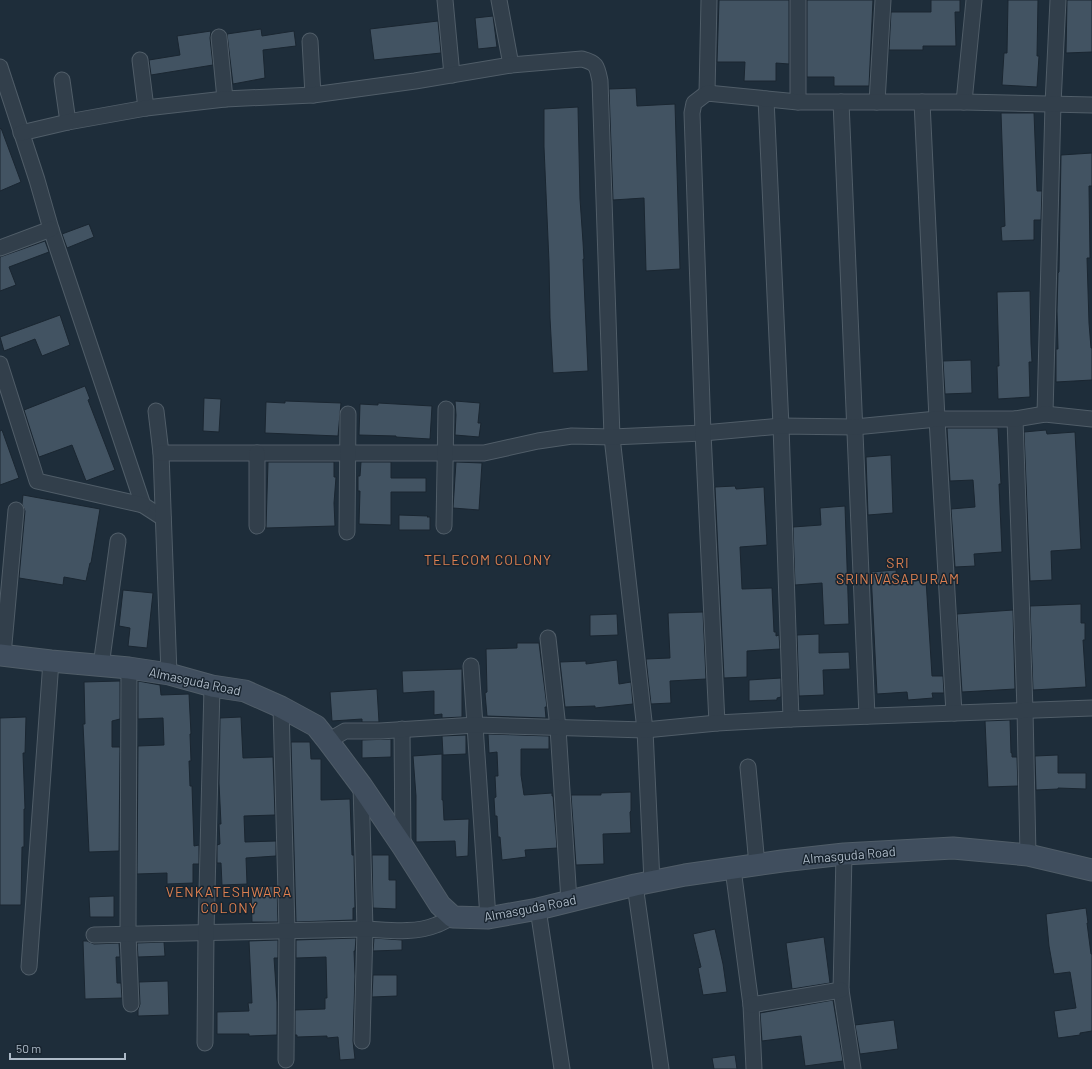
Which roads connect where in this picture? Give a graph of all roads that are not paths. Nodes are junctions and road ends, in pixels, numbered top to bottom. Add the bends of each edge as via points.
1 (445, 0) edge
2 (499, 0) edge
3 (710, 0) edge
4 (798, 0) edge
5 (883, 0) edge
6 (974, 0) edge
7 (1058, 0) edge
8 (219, 37) dead end
9 (310, 41) dead end
10 (140, 60) dead end
11 (511, 65) junction
12 (0, 67) edge
13 (452, 75) junction
14 (62, 80) dead end
15 (707, 93) junction
16 (313, 95) junction
17 (225, 99) junction
18 (766, 99) junction
19 (798, 102) junction
20 (841, 102) junction
21 (877, 102) junction
22 (922, 102) junction
23 (964, 102) junction
24 (1053, 104) junction
25 (1092, 105) edge
26 (146, 108) junction
27 (68, 122) junction
28 (22, 132) junction
29 (51, 229) junction
30 (0, 248) edge
31 (0, 364) edge
32 (446, 409) dead end
33 (156, 412) dead end
34 (348, 414) dead end
35 (1045, 414) junction
36 (937, 419) junction
37 (1015, 419) junction
38 (1092, 419) edge
39 (781, 426) junction
40 (855, 427) junction
41 (703, 433) junction
42 (612, 437) junction
43 (161, 453) junction
44 (257, 453) junction
45 (348, 453) junction
46 (445, 453) junction
47 (143, 505) junction
48 (16, 510) dead end
49 (163, 518) junction
50 (257, 526) dead end
51 (444, 526) dead end
52 (347, 532) dead end
53 (118, 541) dead end
54 (548, 638) dead end
55 (1, 655) edge
56 (51, 661) junction
57 (101, 666) junction
58 (471, 666) dead end
59 (129, 668) junction
60 (168, 674) junction
61 (212, 686) junction
62 (281, 707) junction
63 (1092, 708) edge
64 (1025, 710) junction
65 (954, 713) junction
66 (867, 716) junction
67 (791, 719) junction
68 (717, 723) junction
69 (476, 725) junction
70 (558, 728) junction
71 (402, 729) junction
72 (645, 730) junction
73 (328, 741) junction
74 (748, 767) dead end
75 (361, 785) junction
76 (403, 847) junction
77 (844, 854) junction
78 (1028, 855) junction
79 (757, 865) junction
80 (733, 869) junction
81 (1092, 870) edge
82 (644, 884) junction
83 (569, 901) junction
84 (538, 908) junction
85 (453, 917) junction
86 (488, 918) junction
87 (365, 929) junction
88 (287, 930) junction
89 (206, 933) junction
90 (128, 934) junction
91 (94, 935) dead end
92 (29, 967) dead end
93 (841, 990) junction
94 (131, 1004) dead end
95 (751, 1005) junction
96 (362, 1040) dead end
97 (205, 1043) dead end
98 (286, 1060) dead end
99 (562, 1069) edge
100 (661, 1069) edge
101 (754, 1069) edge
102 (853, 1069) edge

1 - 13 street
2 - 11 street
3 - 15 street
4 - 19 street
5 - 21 street
6 - 23 street
7 - 24 street
8 - 17 street
9 - 16 street
10 - 26 street
11 - 13 street
11 - 42 street via 582,59 592,62 600,80
12 - 28 street
13 - 16 street
14 - 27 street
15 - 18 street
15 - 41 street via 694,103 692,112
16 - 17 street
17 - 26 street
18 - 19 street
18 - 39 street
19 - 20 street
20 - 21 street
20 - 40 street
21 - 22 street
22 - 23 street
22 - 36 street
23 - 24 street
24 - 25 street
24 - 35 street
26 - 27 street
27 - 28 street
28 - 29 street
29 - 30 street
29 - 47 street
31 - 47 street via 37,481
32 - 46 street
33 - 43 street
34 - 45 street
35 - 37 street
35 - 38 street
36 - 37 street
36 - 40 street
36 - 65 street
37 - 64 street
39 - 40 street
39 - 41 street
39 - 67 street
40 - 66 street
41 - 42 street
41 - 68 street
42 - 46 street via 572,436 484,453
42 - 72 street
43 - 44 street
43 - 49 street
44 - 45 street
44 - 50 street
45 - 46 street
45 - 52 street
46 - 51 street
47 - 49 street
48 - 55 street
49 - 60 street
53 - 57 street
54 - 70 street
55 - 56 street, Almasguda Road
56 - 57 street, Almasguda Road
56 - 92 street
57 - 59 street, Almasguda Road
58 - 69 street
59 - 60 street, Almasguda Road
59 - 90 street
60 - 61 street, Almasguda Road
61 - 62 street, Almasguda Road via 245,691
61 - 89 street
62 - 73 street, Almasguda Road via 316,726
62 - 88 street
63 - 64 street
64 - 65 street
64 - 78 street
65 - 66 street
66 - 67 street
67 - 68 street
68 - 72 street
69 - 70 street
69 - 71 street
69 - 86 street
70 - 72 street
70 - 83 street
71 - 73 street via 345,731
71 - 76 street
72 - 82 street
73 - 75 street, Almasguda Road
74 - 79 street
75 - 76 street, Almasguda Road
75 - 87 street
76 - 85 street, Almasguda Road via 440,905
77 - 78 street, Almasguda Road via 954,848
77 - 79 street, Almasguda Road
77 - 93 street
78 - 81 street, Almasguda Road
79 - 80 street, Almasguda Road
80 - 82 street, Almasguda Road via 685,875
80 - 95 street
82 - 83 street, Almasguda Road
82 - 100 street
83 - 84 street, Almasguda Road
84 - 86 street, Almasguda Road
84 - 99 street
85 - 86 street, Almasguda Road
85 - 87 street via 422,929
87 - 88 street
87 - 96 street
88 - 89 street
88 - 98 street
89 - 90 street
89 - 97 street
90 - 91 street
90 - 94 street
93 - 95 street
93 - 102 street
95 - 101 street

